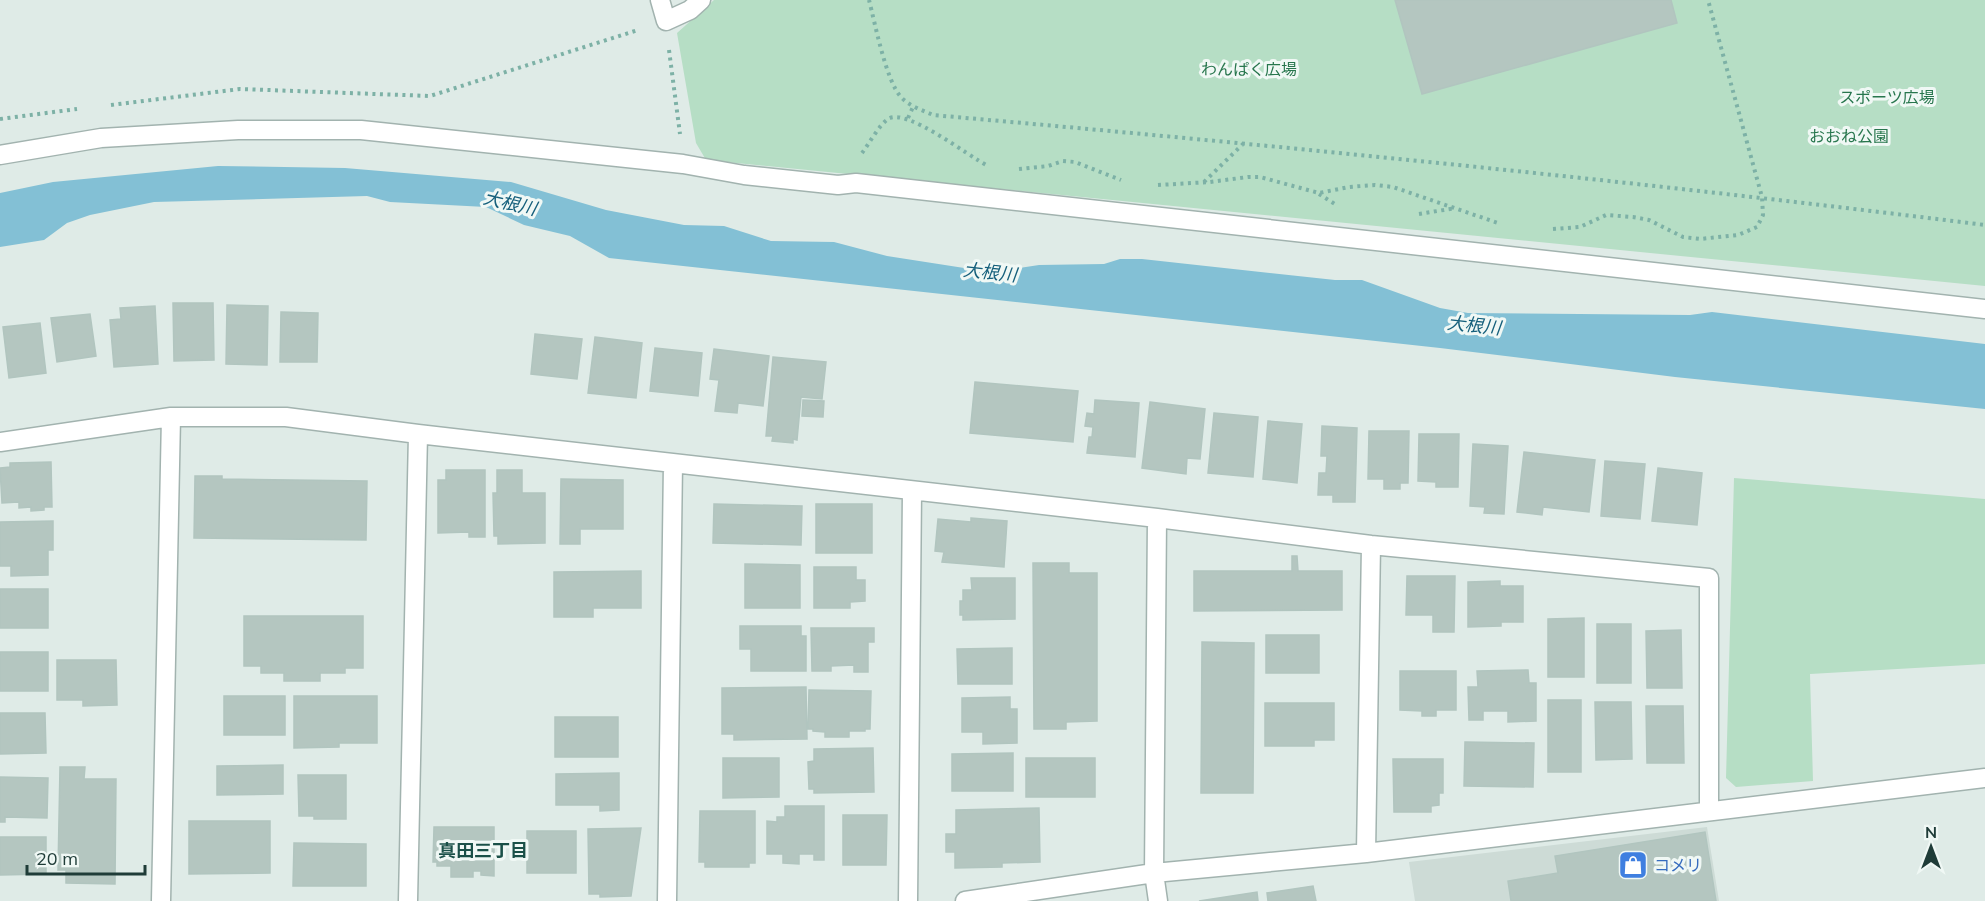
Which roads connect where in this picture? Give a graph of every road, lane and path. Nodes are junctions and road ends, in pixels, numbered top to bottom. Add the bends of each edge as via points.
1 (660, 0) edge
2 (701, 0) edge
3 (869, 0) edge
4 (1708, 0) edge
5 (666, 21) junction
6 (103, 106) dead end
7 (914, 107) junction
8 (80, 109) dead end
9 (908, 118) junction
10 (0, 119) edge
11 (1244, 143) junction
12 (0, 155) edge
13 (683, 164) junction
14 (998, 167) dead end
15 (1014, 170) dead end
16 (1128, 181) dead end
17 (1203, 183) junction
18 (1148, 184) dead end
19 (838, 185) junction
20 (1762, 197) junction
21 (1505, 225) dead end
22 (1985, 225) edge
23 (1546, 228) dead end
24 (1985, 309) edge
25 (171, 417) junction
26 (417, 434) junction
27 (0, 442) edge
28 (673, 463) junction
29 (912, 491) junction
30 (1157, 518) junction
31 (1371, 545) junction
32 (1985, 778) edge
33 (1709, 810) junction
34 (1366, 853) junction
35 (1154, 873) junction
36 (161, 901) edge
37 (408, 901) edge
38 (667, 901) edge
39 (908, 901) edge
40 (965, 901) edge
41 (1158, 901) edge

1 - 5 street
2 - 5 street
3 - 7 path via 889,75 900,97
4 - 20 path
5 - 6 path via 430,96 240,89
5 - 13 path
7 - 9 path
7 - 11 path via 933,115
8 - 10 path
9 - 14 path via 973,158
9 - 19 path via 894,116 887,120
11 - 17 path
11 - 20 path
12 - 13 street via 101,138 238,130 361,130
13 - 19 street
15 - 16 path via 1075,162
17 - 18 path
17 - 21 path via 1260,177 1319,193 1349,187 1393,187
19 - 24 street via 856,183
20 - 22 path
20 - 23 path via 1763,215 1757,227 1738,235 1683,237 1649,220 1606,215 1580,226
25 - 26 street via 286,417
25 - 27 street
25 - 36 street
26 - 28 street
26 - 37 street
28 - 29 street
28 - 38 street
29 - 30 street
29 - 39 street
30 - 31 street
30 - 35 street
31 - 33 street via 1710,578
31 - 34 street
32 - 33 street
33 - 34 street
34 - 35 street
35 - 40 street
35 - 41 street

